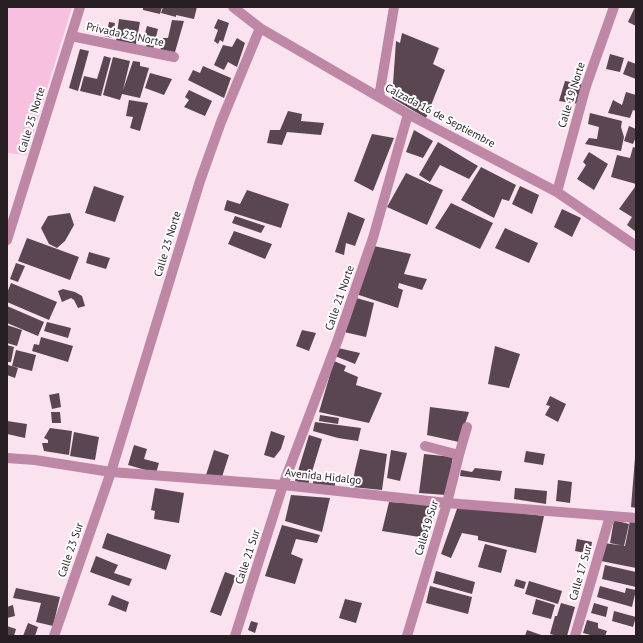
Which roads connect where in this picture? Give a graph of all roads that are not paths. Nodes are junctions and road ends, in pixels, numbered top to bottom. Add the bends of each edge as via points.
1 (80, 7) edge
2 (233, 7) edge
3 (394, 7) edge
4 (614, 7) edge
5 (260, 28) junction
6 (71, 36) junction
7 (174, 57) dead end
8 (379, 97) junction
9 (408, 114) junction
10 (557, 192) junction
11 (7, 240) edge
12 (636, 246) edge
13 (467, 427) dead end
14 (425, 446) dead end
15 (459, 455) junction
16 (7, 458) edge
17 (111, 472) junction
18 (283, 486) junction
19 (447, 503) junction
20 (610, 516) junction
21 (636, 518) edge
22 (54, 636) edge
23 (234, 636) edge
24 (407, 636) edge
25 (575, 636) edge

1 - 6 street, Calle 25 Norte
2 - 5 street, Calzada 16 de Septiembre
3 - 8 street
4 - 10 street, Calle 19 Norte via 586,86
5 - 8 street, Calzada 16 de Septiembre
5 - 17 street, Calle 23 Norte via 200,181
6 - 7 street, Privada 25 Norte
6 - 11 street, Calle 25 Norte
8 - 9 street, Calzada 16 de Septiembre
9 - 10 street, Calzada 16 de Septiembre
9 - 18 street, Calle 21 Norte via 373,238
10 - 12 street, Calzada 16 de Septiembre
13 - 15 street, Calle 19 Sur
14 - 15 street
15 - 19 street, Calle 19 Sur
16 - 17 street, Avenida Hidalgo
17 - 18 street, Avenida Hidalgo
17 - 22 street, Calle 23 Sur
18 - 19 street, Avenida Hidalgo
18 - 23 street, Calle 21 Sur
19 - 20 street, Avenida Hidalgo
19 - 24 street, Calle 19 Sur
20 - 21 street, Avenida Hidalgo
20 - 25 street, Calle 17 Sur

